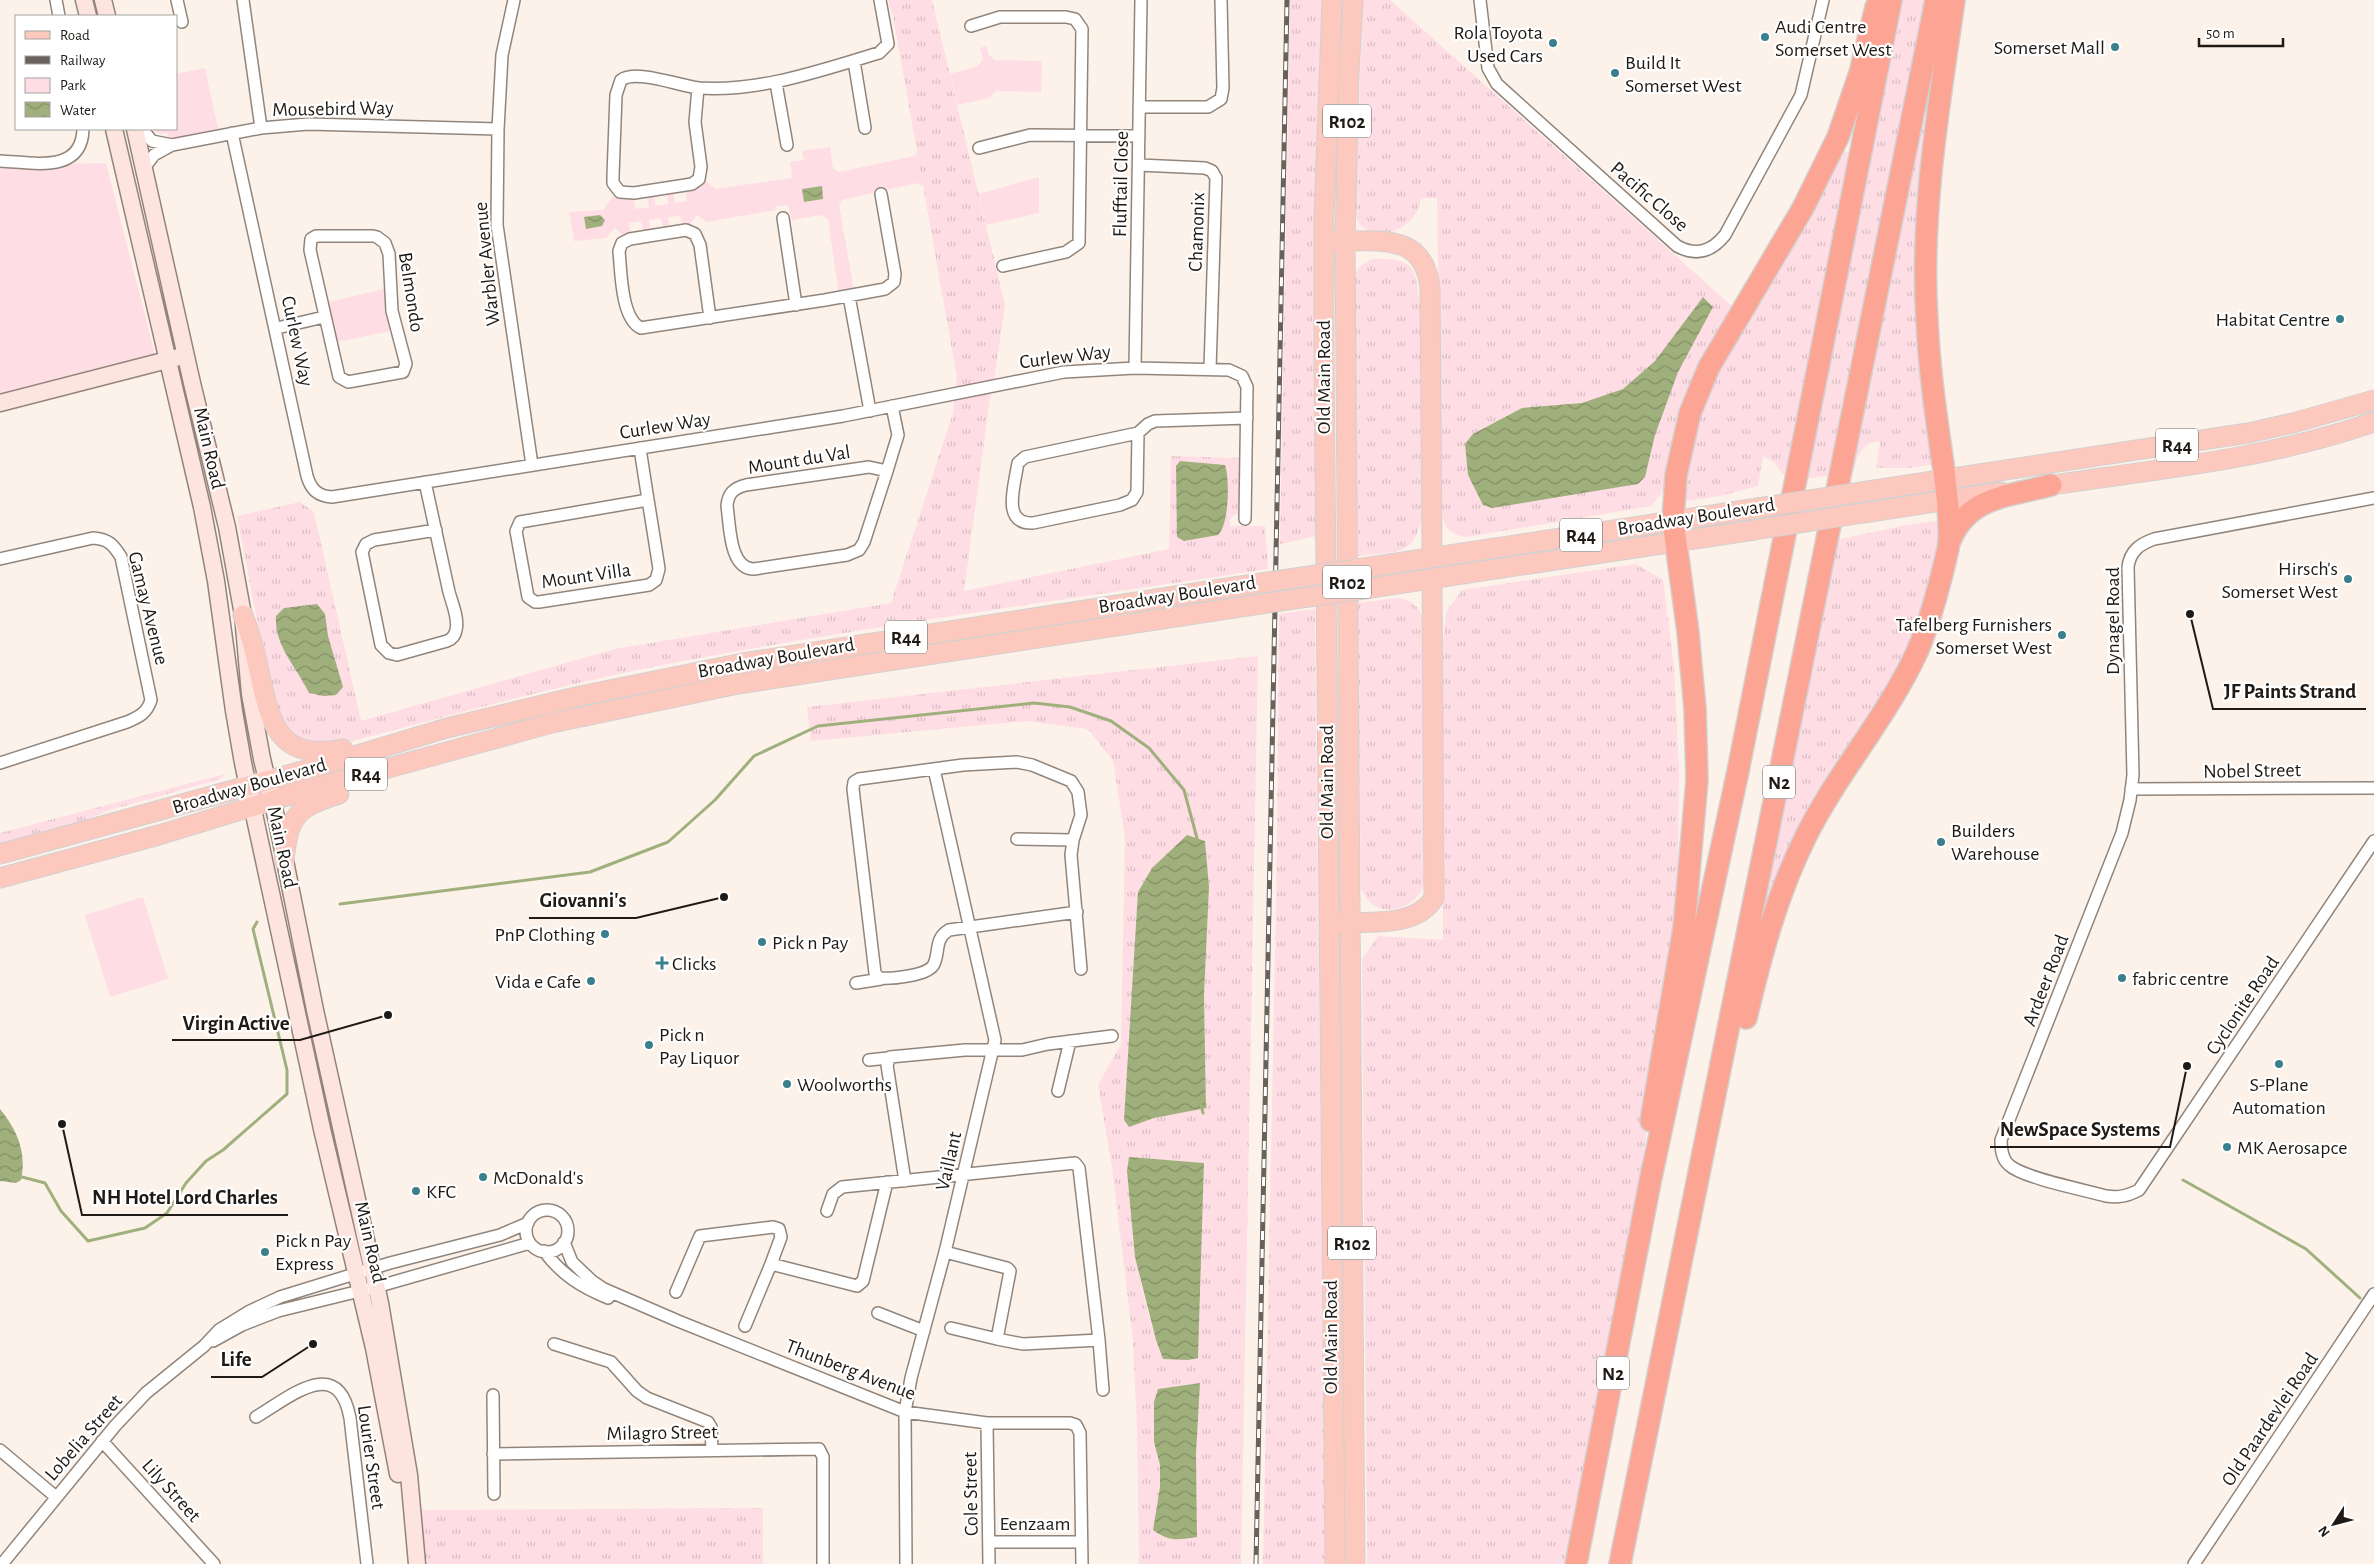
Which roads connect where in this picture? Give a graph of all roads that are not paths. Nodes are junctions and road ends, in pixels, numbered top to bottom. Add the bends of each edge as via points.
1 (56, 0) edge
2 (84, 0) edge
3 (103, 0) edge
4 (177, 0) edge
5 (243, 0) edge
6 (514, 0) edge
7 (880, 0) edge
8 (1141, 0) edge
9 (1221, 0) edge
10 (1332, 0) edge
11 (1353, 0) edge
12 (1480, 0) edge
13 (1823, 0) edge
14 (1877, 0) edge
15 (1891, 0) edge
16 (1936, 0) edge
17 (1954, 0) edge
18 (59, 15) edge
19 (88, 15) edge
20 (107, 15) edge
21 (182, 22) dead end
22 (971, 26) dead end
23 (854, 60) junction
24 (776, 83) junction
25 (698, 88) junction
26 (1139, 107) junction
27 (261, 128) junction
28 (865, 128) dead end
29 (498, 129) junction
30 (83, 130) edge
31 (114, 130) edge
32 (135, 130) edge
33 (143, 130) edge
34 (232, 133) junction
35 (1081, 136) junction
36 (1139, 136) junction
37 (787, 145) dead end
38 (172, 146) junction
39 (979, 148) dead end
40 (0, 160) edge
41 (1139, 165) junction
42 (144, 168) junction
43 (881, 194) dead end
44 (783, 218) dead end
45 (1324, 240) junction
46 (1345, 241) junction
47 (1002, 266) dead end
48 (849, 296) junction
49 (796, 305) junction
50 (324, 317) junction
51 (710, 318) junction
52 (277, 328) junction
53 (186, 355) junction
54 (168, 359) junction
55 (1135, 368) junction
56 (1210, 369) junction
57 (2374, 400) edge
58 (0, 403) edge
59 (892, 406) junction
60 (870, 411) junction
61 (1247, 418) junction
62 (2374, 422) edge
63 (1138, 433) junction
64 (640, 448) junction
65 (532, 465) junction
66 (887, 471) junction
67 (425, 482) junction
68 (2051, 485) junction
69 (1946, 491) junction
70 (2374, 498) edge
71 (648, 500) junction
72 (1245, 519) dead end
73 (1673, 521) junction
74 (436, 530) junction
75 (1676, 542) junction
76 (1949, 545) junction
77 (1432, 558) junction
78 (0, 559) edge
79 (1432, 579) junction
80 (244, 615) junction
81 (447, 728) junction
82 (460, 749) junction
83 (0, 763) edge
84 (934, 769) junction
85 (267, 780) junction
86 (248, 786) junction
87 (2373, 787) edge
88 (2132, 789) junction
89 (272, 800) junction
90 (252, 806) junction
91 (1017, 839) dead end
92 (1073, 840) junction
93 (2374, 841) edge
94 (0, 854) edge
95 (284, 860) junction
96 (0, 878) edge
97 (1077, 912) junction
98 (1350, 922) junction
99 (1330, 923) junction
100 (970, 926) junction
101 (1081, 969) dead end
102 (881, 979) junction
103 (856, 983) dead end
104 (1112, 1036) dead end
105 (1070, 1041) junction
106 (994, 1049) junction
107 (888, 1058) junction
108 (869, 1060) dead end
109 (1058, 1091) dead end
110 (2024, 1173) joint
111 (964, 1175) junction
112 (905, 1180) junction
113 (888, 1182) junction
114 (1650, 1182) junction
115 (827, 1211) dead end
116 (528, 1223) junction
117 (1690, 1225) junction
118 (564, 1242) junction
119 (530, 1243) junction
120 (544, 1251) junction
121 (945, 1252) junction
122 (771, 1264) junction
123 (364, 1271) junction
124 (376, 1286) junction
125 (360, 1290) junction
126 (676, 1292) dead end
127 (2374, 1294) edge
128 (627, 1299) junction
129 (878, 1314) dead end
130 (745, 1326) dead end
131 (951, 1328) dead end
132 (924, 1331) junction
133 (997, 1339) junction
134 (1099, 1340) junction
135 (554, 1344) dead end
136 (204, 1346) junction
137 (1103, 1390) dead end
138 (492, 1395) dead end
139 (905, 1412) junction
140 (256, 1417) dead end
141 (987, 1423) junction
142 (102, 1441) junction
143 (0, 1450) edge
144 (712, 1450) junction
145 (493, 1454) junction
146 (494, 1494) dead end
147 (56, 1497) junction
148 (415, 1542) junction
149 (989, 1542) junction
150 (1081, 1542) junction
151 (2, 1564) edge
152 (214, 1564) edge
153 (367, 1564) edge
154 (417, 1564) edge
155 (823, 1564) edge
156 (906, 1564) edge
157 (989, 1564) edge
158 (1082, 1564) edge
159 (1335, 1564) edge
160 (1355, 1564) edge
161 (1576, 1564) edge
162 (1620, 1564) edge
163 (2194, 1564) edge

1 - 18 street
2 - 19 main road
3 - 20 main road
4 - 21 street
5 - 27 street
6 - 29 street, Warbler Avenue via 502,55
7 - 23 street via 888,44 879,53
8 - 26 street, Flufftail Close
9 - 26 street via 1221,99 1208,107
10 - 45 main road, Old Main Road / R102
11 - 46 main road, Old Main Road / R102 via 1348,75
12 - 13 street, Pacific Close via 1488,68 1497,84 1677,246 1692,252 1706,251 1726,235 1801,95
14 - 73 highway via 1857,80 1827,162 1795,224 1720,347 1699,390 1690,413 1676,475
15 - 114 highway, N2 via 1738,771
16 - 117 highway, N2
17 - 69 highway via 1926,239 1926,320
22 - 35 street via 1007,16 1066,17 1078,22 1083,35
23 - 24 street
23 - 28 street
24 - 25 street
24 - 37 street
25 - 25 street via 632,76 626,76 618,84 613,183 620,192 634,193 692,184 699,179 695,122
26 - 36 street, Flufftail Close
27 - 29 street, Mousebird Way via 308,124
27 - 34 street, Mousebird Way
29 - 65 street, Warbler Avenue via 498,234
30 - 40 street via 80,145 62,162
31 - 54 main road, Main Road
32 - 42 main road, Main Road
33 - 38 street via 152,141
34 - 38 street, Mousebird Way
34 - 52 street, Curlew Way
35 - 36 street
35 - 39 street via 1030,134
35 - 47 street via 1079,243 1066,252
36 - 41 street, Flufftail Close
38 - 42 street, Mousebird Way via 154,155
41 - 55 street, Flufftail Close
41 - 56 street, Chamonix via 1205,168 1216,178
42 - 53 main road, Main Road
43 - 48 street via 894,282 885,289
44 - 49 street
45 - 46 main road
45 - 99 main road, Old Main Road / R102
46 - 77 main road via 1399,244 1421,258 1426,267 1430,288
46 - 98 main road, Old Main Road / R102
48 - 49 street
48 - 60 street
49 - 51 street
50 - 50 street, Belmondo via 341,380 348,382 396,374 406,369 392,311 389,254 381,239 373,236 316,236 311,239 310,250
50 - 52 street
51 - 51 street via 636,326 626,309 619,251 622,243 686,230 695,234 700,245
52 - 67 street, Curlew Way via 308,476 315,492 332,497
53 - 54 main road
53 - 80 main road, Main Road via 227,527
54 - 58 main road
54 - 86 main road, Main Road via 216,581
55 - 56 street, Curlew Way
55 - 59 street, Curlew Way via 1036,376
56 - 61 street, Curlew Way via 1234,370 1242,376 1247,387
57 - 69 main road, Broadway Boulevard / R44 via 2248,434
59 - 60 street, Curlew Way
59 - 66 street, Mount du Val via 898,436
60 - 64 street, Curlew Way
61 - 63 street via 1156,421
61 - 72 street, Curlew Way
62 - 68 main road, Broadway Boulevard / R44 via 2282,449
63 - 63 street via 1137,492 1132,500 1033,523 1025,523 1016,517 1012,507 1017,468 1025,457
64 - 65 street, Curlew Way
64 - 71 street, Mount Villa
65 - 67 street, Curlew Way
66 - 66 street, Mount du Val via 864,542 855,552 754,569 745,569 737,561 727,506 727,498 734,490 746,485 849,469 869,467
67 - 74 street
68 - 69 main road, Broadway Boulevard / R44
68 - 76 highway via 1974,508 1958,523
69 - 73 main road, Broadway Boulevard / R44, bridge via 1868,492
69 - 75 main road, Broadway Boulevard / R44, bridge via 1863,513
69 - 76 highway
70 - 88 street, Dynagel Road via 2154,539 2133,552 2128,567
71 - 71 street, Mount Villa via 660,569 653,583 539,602 528,597 516,531 520,522
73 - 75 highway
73 - 77 main road, Broadway Boulevard / R44
74 - 74 street via 456,630 446,641 392,654 382,645 362,552 366,544 374,540
75 - 79 main road, Broadway Boulevard / R44
75 - 114 highway via 1695,709 1697,780 1684,928 1652,1108
76 - 117 highway via 1917,652 1817,816 1775,909 1758,965 1708,1183
77 - 81 main road, Broadway Boulevard / R44, bridge via 743,662
78 - 83 street, Gamay Avenue via 93,538 110,542 121,557 151,694 149,708 138,718
79 - 82 main road, Broadway Boulevard / R44, bridge via 738,684 552,723
79 - 98 main road via 1434,898 1425,910 1416,915
80 - 81 main road via 271,719 292,744 317,752 329,752
80 - 85 main road, Main Road via 250,694
81 - 85 main road, Broadway Boulevard / R44
82 - 89 main road, Broadway Boulevard / R44
82 - 95 main road via 308,805 289,828
84 - 92 street via 1017,762 1066,778 1074,784 1080,799 1080,822
84 - 100 street, Vaillant
84 - 102 street via 859,779 853,784 875,973
85 - 86 main road, Broadway Boulevard / R44
85 - 89 main road, Main Road
86 - 90 main road, Main Road
86 - 94 main road, Broadway Boulevard / R44
87 - 88 street, Nobel Street
88 - 110 street, Ardeer Road via 2122,833 2001,1140 2002,1156 2007,1164
89 - 90 main road, Broadway Boulevard / R44
89 - 95 main road, Main Road
90 - 96 main road, Broadway Boulevard / R44
90 - 123 main road, Main Road via 320,1121
91 - 92 street
92 - 97 street via 1071,854
93 - 110 street, Cyclonite Road via 2139,1190 2117,1198
95 - 123 main road, Main Road
97 - 100 street
97 - 101 street
98 - 99 main road
98 - 160 main road, Old Main Road / R102
99 - 159 main road, Old Main Road / R102
100 - 102 street via 942,934 934,965 928,971
100 - 106 street, Vaillant
102 - 103 street
104 - 105 street
105 - 106 street via 1022,1050
105 - 109 street
106 - 107 street
106 - 111 street, Vaillant
107 - 108 street
107 - 112 street
111 - 112 street
111 - 121 street, Vaillant
111 - 134 street via 1077,1164
112 - 113 street
113 - 115 street via 837,1189
113 - 122 street via 860,1284 850,1286
114 - 161 highway, N2
116 - 118 street via 535,1213 558,1213 567,1224
116 - 119 street via 526,1233
116 - 123 street, Lobelia Street via 500,1235
117 - 162 highway, N2
118 - 120 street via 556,1249
118 - 128 street, Thunberg Avenue via 572,1262 592,1281 605,1284
119 - 120 street
119 - 124 street, Lobelia Street
120 - 128 street, Thunberg Avenue via 573,1281
121 - 132 street, Vaillant
121 - 133 street via 1010,1271
122 - 126 street via 780,1237 776,1227 703,1235 697,1241
122 - 130 street
123 - 124 main road, Main Road
123 - 125 main road, Main Road
123 - 136 street, Lobelia Street via 264,1303 219,1330
124 - 125 street, Lobelia Street
124 - 148 main road, Main Road via 409,1475
125 - 136 street, Lobelia Street via 269,1314
125 - 148 main road, Main Road
127 - 163 street, Old Paardevlei Road
128 - 139 street, Thunberg Avenue via 643,1314 678,1321
129 - 132 street
131 - 133 street
132 - 139 street, Vaillant
133 - 134 street via 1023,1344
134 - 137 street
135 - 144 street via 611,1362 647,1398 708,1422
136 - 142 street, Lobelia Street via 146,1393
138 - 145 street
139 - 141 street, Thunberg Avenue
139 - 156 street, Vaillant
140 - 153 street, Lourier Street via 313,1385 328,1384 340,1390 350,1418
141 - 149 street, Cole Street
141 - 150 street, Thunberg Avenue via 1076,1425 1080,1433
142 - 147 street, Lobelia Street
142 - 152 street, Lily Street
143 - 147 street
144 - 145 street, Milagro Street
144 - 155 street, Milagro Street via 817,1448 822,1452
145 - 146 street
147 - 151 street, Lobelia Street
148 - 154 main road, Main Road
149 - 150 street, Eenzaam
149 - 157 street, Cole Street
150 - 158 street

